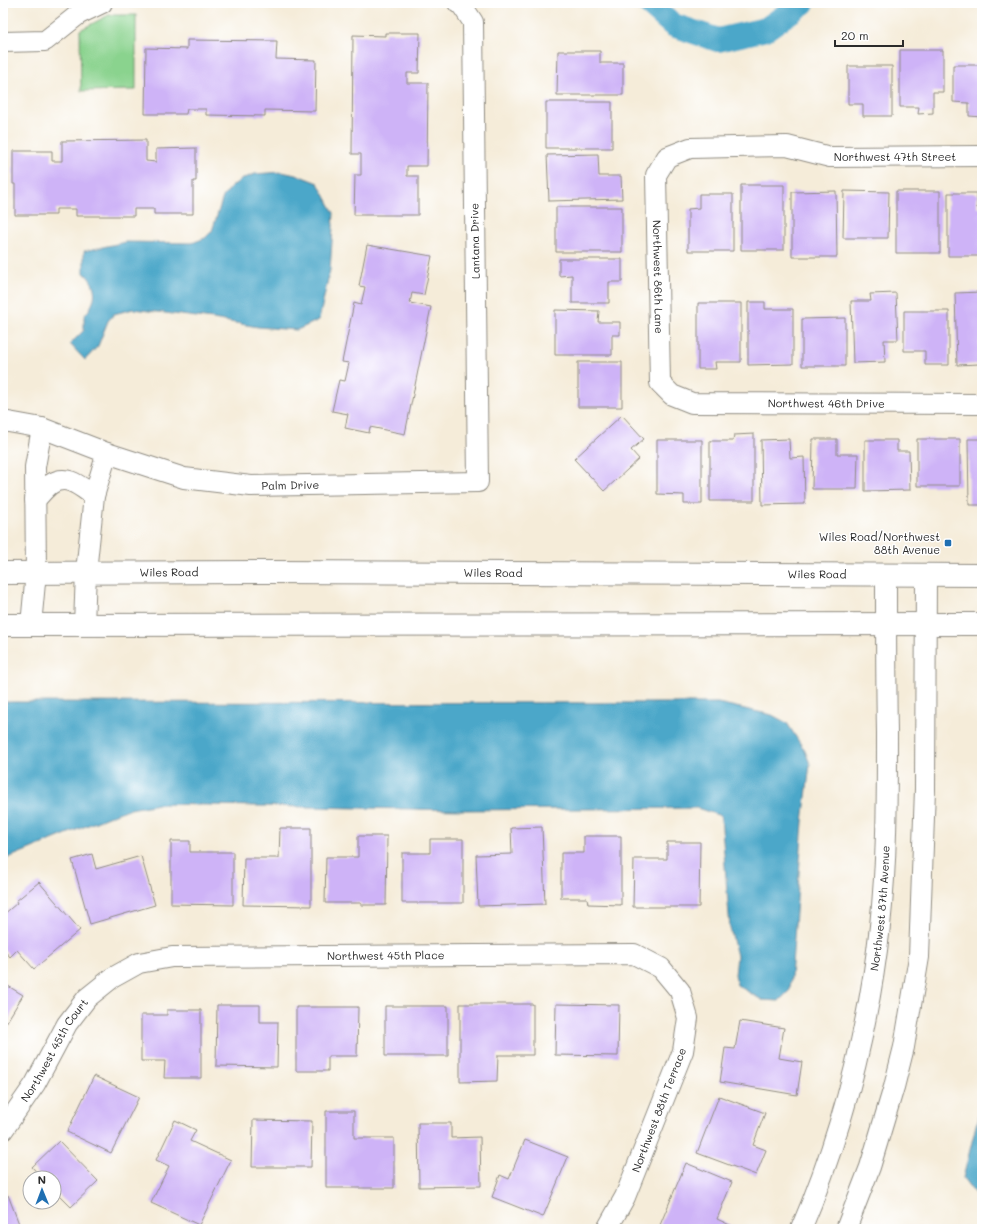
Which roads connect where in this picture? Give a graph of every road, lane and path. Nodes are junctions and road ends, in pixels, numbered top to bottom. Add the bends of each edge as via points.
1 (102, 3) edge
2 (460, 4) edge
3 (3, 42) edge
4 (982, 156) edge
5 (668, 157) joint
6 (672, 394) joint
7 (982, 404) edge
8 (3, 421) edge
9 (42, 428) junction
10 (107, 453) junction
11 (478, 482) joint
12 (94, 496) junction
13 (35, 500) junction
14 (36, 572) junction
15 (86, 572) junction
16 (3, 573) edge
17 (982, 575) edge
18 (886, 576) junction
19 (926, 576) junction
20 (886, 624) junction
21 (926, 624) junction
22 (982, 624) edge
23 (3, 625) edge
24 (31, 625) junction
25 (84, 625) junction
26 (661, 968) joint
27 (112, 978) joint
28 (3, 1130) edge
29 (607, 1229) edge
30 (800, 1229) edge
31 (846, 1229) edge

1 - 3 street via 79,14 45,41
2 - 11 street, Lantana Drive via 473,22
4 - 5 street, Northwest 47th Street via 830,157 787,146 690,148
5 - 6 street, Northwest 86th Lane via 656,175 656,182 660,383
6 - 7 street, Northwest 46th Drive via 692,403
8 - 9 street, Palm Drive
9 - 10 street, Palm Drive
9 - 13 street via 35,467
10 - 11 street, Palm Drive via 184,478 251,486
10 - 12 street
12 - 13 street via 75,482 58,480 50,484
12 - 15 street
13 - 14 street
14 - 15 main road, Wiles Road
14 - 16 main road, Wiles Road
14 - 24 street
15 - 18 main road, Wiles Road
15 - 25 street
17 - 19 main road, Wiles Road
18 - 19 main road, Wiles Road
18 - 20 street, Northwest 87th Avenue
19 - 21 street
20 - 21 main road
20 - 25 main road
20 - 30 street, Northwest 87th Avenue via 887,804 884,883 875,966 861,1048 850,1090 825,1167
21 - 22 main road
21 - 31 street via 925,789 919,957 894,1087 870,1167
23 - 24 main road
24 - 25 main road
26 - 27 street, Northwest 45th Place via 634,954 172,957 139,963
26 - 29 street, Northwest 88th Terrace via 680,991 688,1018 683,1051 625,1197
27 - 28 street, Northwest 45th Court via 87,998 67,1024 35,1084

